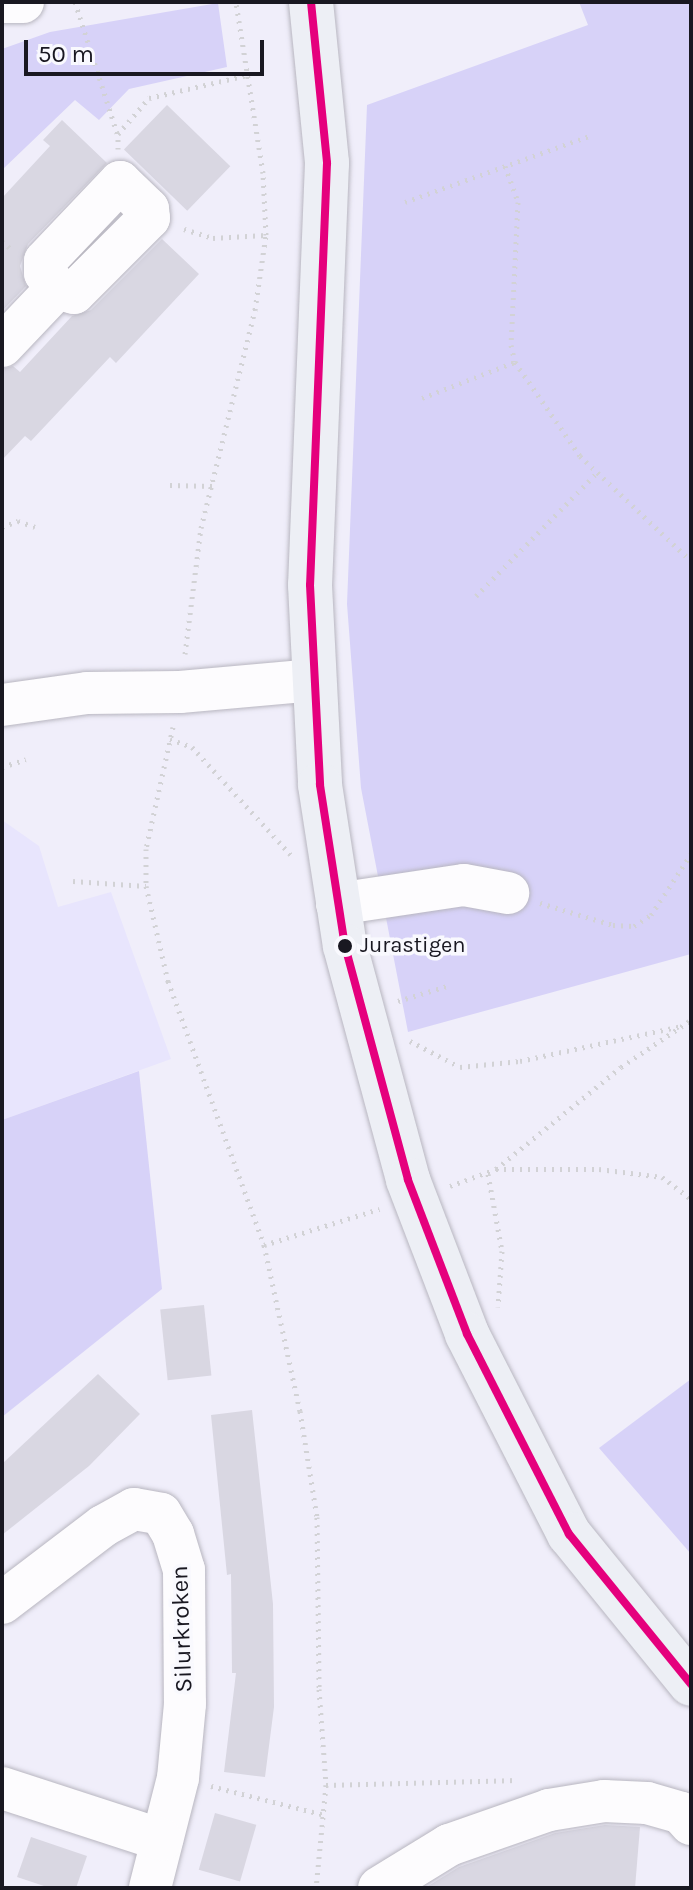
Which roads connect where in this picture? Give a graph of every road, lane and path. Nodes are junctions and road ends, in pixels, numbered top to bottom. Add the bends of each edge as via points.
1 (2, 2) edge
2 (23, 2) edge
3 (75, 2) edge
4 (236, 2) edge
5 (311, 2) edge
6 (248, 75) junction
7 (118, 134) junction
8 (589, 136) dead end
9 (505, 166) junction
10 (120, 182) joint
11 (405, 202) dead end
12 (173, 225) dead end
13 (266, 235) junction
14 (2, 346) edge
15 (515, 362) junction
16 (422, 398) dead end
17 (597, 473) junction
18 (170, 485) dead end
19 (213, 486) junction
20 (2, 527) edge
21 (35, 527) dead end
22 (691, 561) edge
23 (476, 596) dead end
24 (314, 680) junction
25 (180, 692) junction
26 (2, 705) edge
27 (170, 739) junction
28 (26, 759) dead end
29 (2, 767) edge
30 (691, 854) edge
31 (294, 857) dead end
32 (73, 881) dead end
33 (146, 886) junction
34 (508, 893) joint
35 (337, 904) junction
36 (447, 986) dead end
37 (396, 1017) dead end
38 (691, 1020) edge
39 (682, 1026) junction
40 (402, 1031) dead end
41 (496, 1169) junction
42 (488, 1174) junction
43 (436, 1191) dead end
44 (691, 1199) edge
45 (391, 1205) dead end
46 (264, 1245) junction
47 (496, 1316) dead end
48 (2, 1603) edge
49 (691, 1684) edge
50 (178, 1778) junction
51 (527, 1780) dead end
52 (326, 1785) junction
53 (2, 1788) edge
54 (325, 1815) junction
55 (691, 1824) edge
56 (162, 1840) junction
57 (150, 1888) edge
58 (316, 1888) edge
59 (379, 1888) edge

1 - 2 street
3 - 7 path
4 - 6 path
5 - 24 main road via 327,163 310,585
6 - 7 path via 149,98
6 - 13 path
7 - 10 path
8 - 9 path
9 - 11 path
9 - 15 path via 518,202 511,345
10 - 14 street via 45,261 45,273 57,288
12 - 13 path via 213,238
13 - 19 path via 255,310
15 - 16 path
15 - 17 path
17 - 22 path
17 - 23 path
18 - 19 path
19 - 25 path via 201,528
20 - 21 path via 18,521
24 - 25 street
24 - 35 main road via 320,785
25 - 26 street via 87,693
25 - 27 path
27 - 31 path via 192,747 273,841
27 - 33 path via 146,849
28 - 29 path
30 - 34 path via 651,915 634,926 613,925
32 - 33 path
33 - 46 path via 168,981
34 - 35 street via 464,885
35 - 49 main road via 408,1180 467,1334 569,1534
36 - 37 path via 391,1003
38 - 39 path
39 - 40 path via 520,1061 460,1067 416,1047
39 - 41 path via 621,1067
41 - 42 path
41 - 44 path via 599,1169 662,1177
42 - 43 path
42 - 47 path via 502,1251
45 - 46 path
46 - 52 path via 317,1517
48 - 50 street, Silurkroken via 103,1526 134,1509 161,1514 184,1570 187,1634
50 - 54 path
50 - 56 street, Silurkroken
51 - 52 path
52 - 54 path
53 - 56 street
54 - 58 path
55 - 59 street via 681,1813 647,1803 604,1801 549,1810 449,1845
56 - 57 street, Silurkroken

